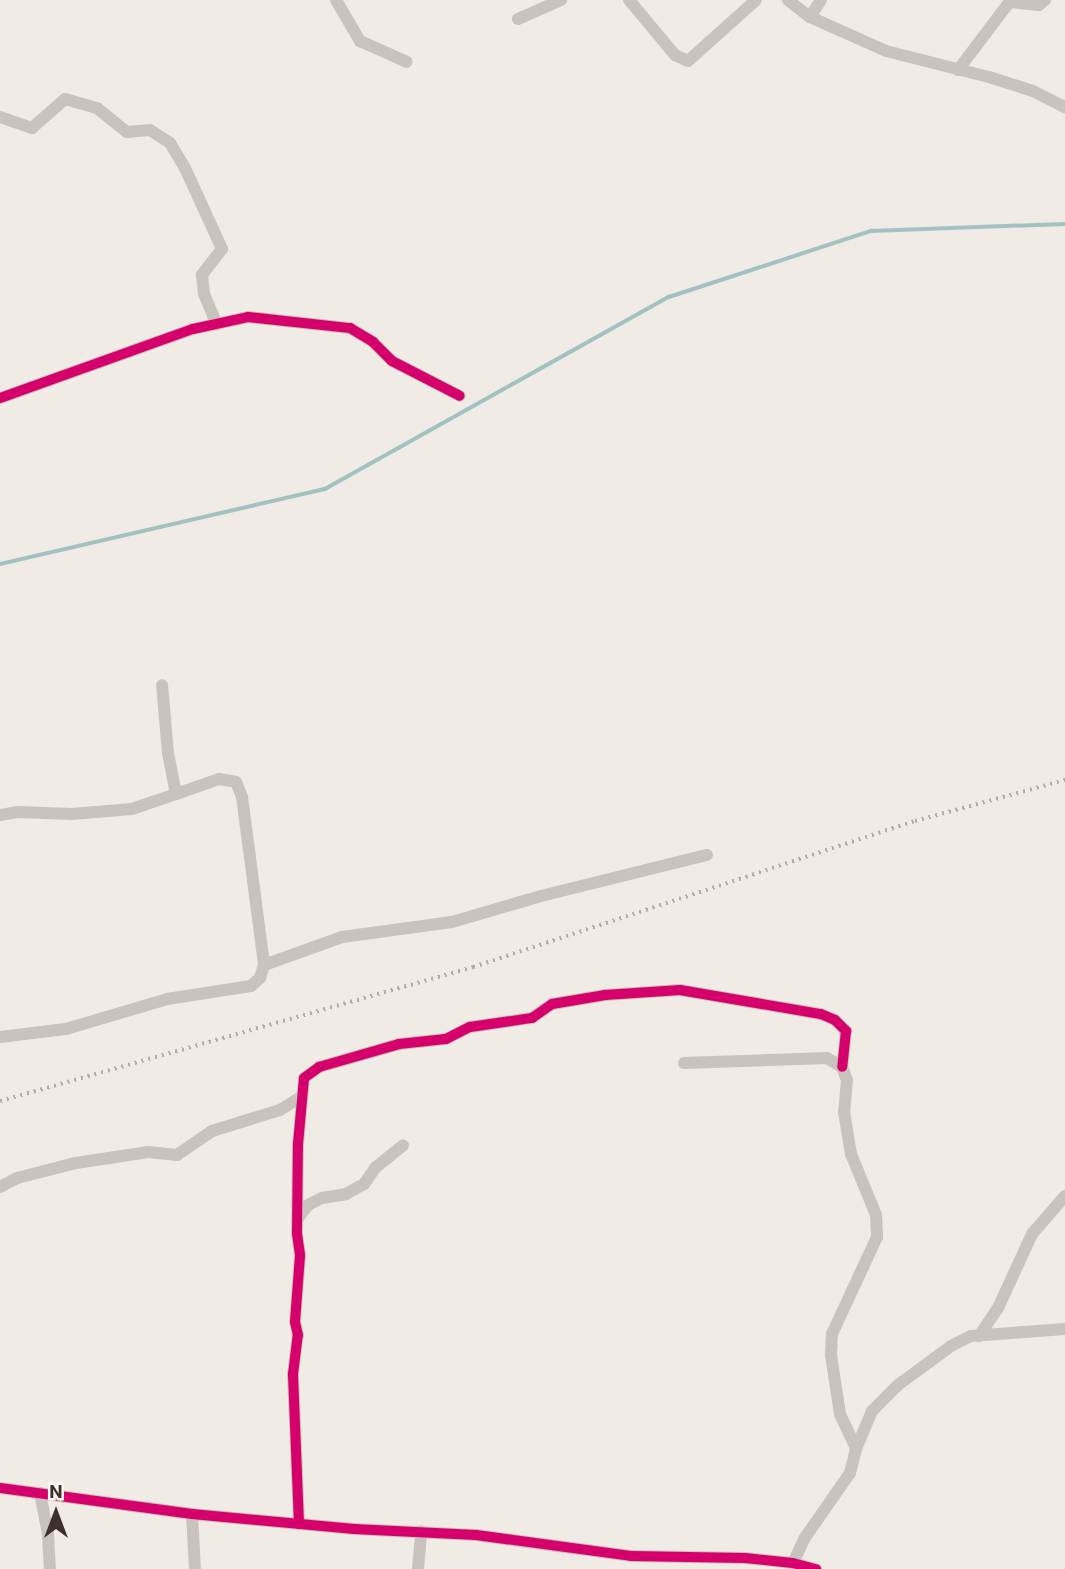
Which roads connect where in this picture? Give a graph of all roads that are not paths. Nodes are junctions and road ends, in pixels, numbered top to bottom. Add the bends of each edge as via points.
1 (336, 0) edge
2 (561, 0) edge
3 (629, 0) edge
4 (756, 0) edge
5 (788, 0) edge
6 (821, 0) edge
7 (1045, 0) edge
8 (1011, 1) edge
9 (810, 17) junction
10 (518, 19) dead end
11 (407, 62) dead end
12 (958, 70) junction
13 (1065, 107) edge
14 (0, 117) edge
15 (217, 324) junction
16 (460, 397) dead end
17 (0, 398) edge
18 (162, 685) dead end
19 (176, 794) junction
20 (0, 815) edge
21 (707, 855) dead end
22 (264, 965) junction
23 (0, 1037) edge
24 (684, 1063) dead end
25 (842, 1067) junction
26 (301, 1097) junction
27 (403, 1145) dead end
28 (0, 1187) edge
29 (1065, 1196) edge
30 (298, 1218) junction
31 (1065, 1329) edge
32 (979, 1336) junction
33 (856, 1448) junction
34 (0, 1488) edge
35 (40, 1493) junction
36 (192, 1514) junction
37 (299, 1524) junction
38 (421, 1531) junction
39 (793, 1563) junction
40 (50, 1569) edge
41 (195, 1569) edge
42 (418, 1569) edge
43 (816, 1569) edge

1 - 11 street via 360,41
2 - 10 street
3 - 4 street via 675,55 688,61
5 - 9 street
6 - 9 street
7 - 8 street via 1039,5
8 - 12 street
9 - 12 street via 886,51
12 - 13 street via 1033,91
14 - 15 street via 32,128 65,99 97,108 127,132 150,130 170,144 222,249 202,275 204,294
15 - 16 street via 248,317 350,328 392,361
15 - 17 street
18 - 19 street via 167,753
19 - 20 street via 132,809
19 - 22 street via 219,779 236,782 242,797
21 - 22 street via 452,922 342,937
22 - 23 street via 251,986 167,999 56,1031
24 - 25 street via 827,1058
25 - 26 street via 846,1031 835,1020 680,990 552,1004 532,1018 470,1027 446,1039 399,1044 319,1067 304,1078
25 - 33 street via 847,1080 844,1112 851,1154 876,1215 877,1237 832,1334 840,1414
26 - 28 street via 279,1110 212,1131 177,1155 148,1152 76,1163
26 - 30 street
27 - 30 street via 375,1168 364,1184 308,1205
29 - 32 street via 1032,1234 998,1308
30 - 37 street via 298,1335 293,1381
31 - 32 street
32 - 33 street via 951,1346 898,1385 872,1411
33 - 39 street via 850,1474 804,1539
34 - 35 street
35 - 36 street
35 - 40 street
36 - 37 street
36 - 41 street
37 - 38 street
38 - 39 street via 631,1556
38 - 42 street
39 - 43 street

